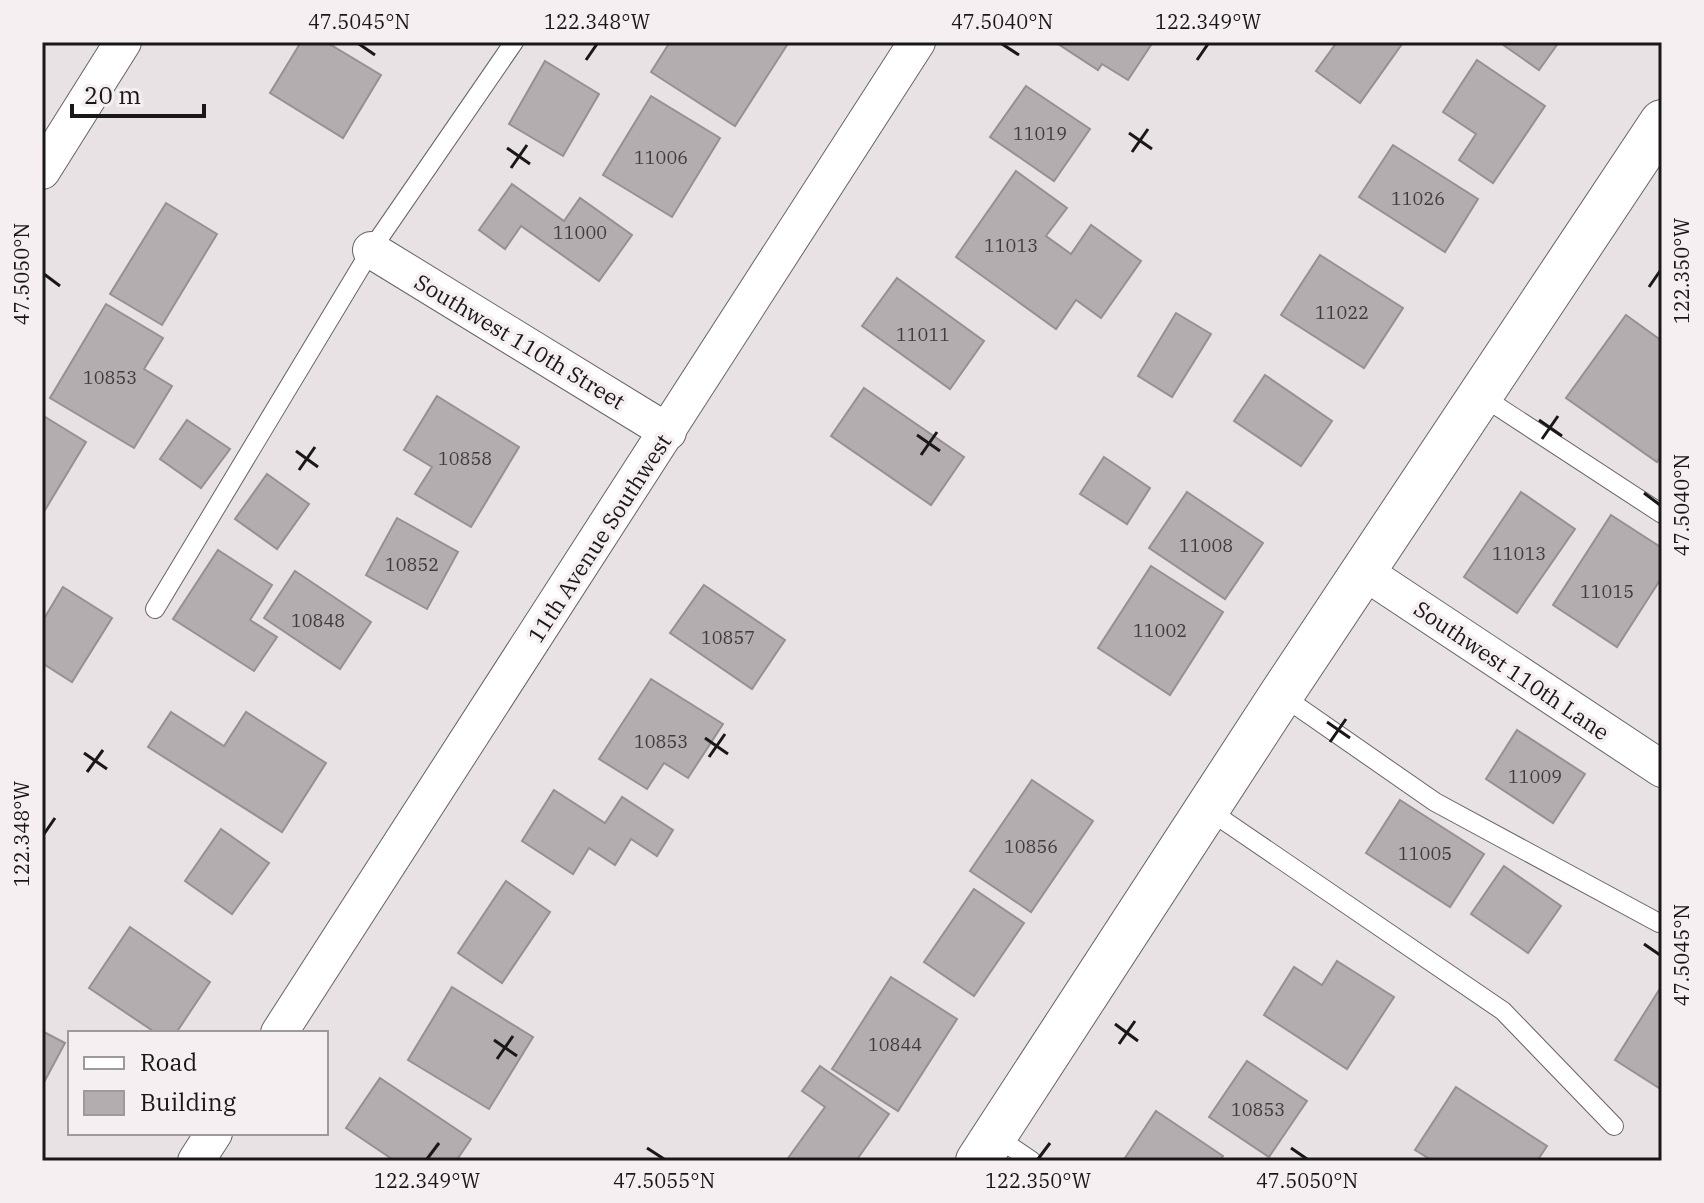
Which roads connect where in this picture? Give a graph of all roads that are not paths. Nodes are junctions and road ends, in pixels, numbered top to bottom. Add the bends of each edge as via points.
1 (123, 42) edge
2 (514, 42) edge
3 (917, 42) edge
4 (1662, 122) edge
5 (42, 171) edge
6 (371, 250) junction
7 (1480, 395) junction
8 (668, 432) junction
9 (1662, 514) edge
10 (1363, 571) junction
11 (155, 609) dead end
12 (1281, 695) junction
13 (1662, 769) edge
14 (1207, 809) junction
15 (1659, 923) dead end
16 (280, 1031) edge
17 (1614, 1126) dead end
18 (213, 1135) edge
19 (986, 1148) edge
20 (197, 1161) edge
21 (1032, 1161) edge

1 - 5 street
2 - 6 lane
3 - 8 street, 11th Avenue Southwest
4 - 7 street
6 - 8 street, Southwest 110th Street
6 - 11 lane
7 - 9 lane
7 - 10 street
8 - 16 street, 11th Avenue Southwest
10 - 12 street
10 - 13 street, Southwest 110th Lane
12 - 14 street
12 - 15 lane via 1435,802
14 - 17 lane via 1503,1011
14 - 19 street
18 - 20 street
19 - 21 lane

